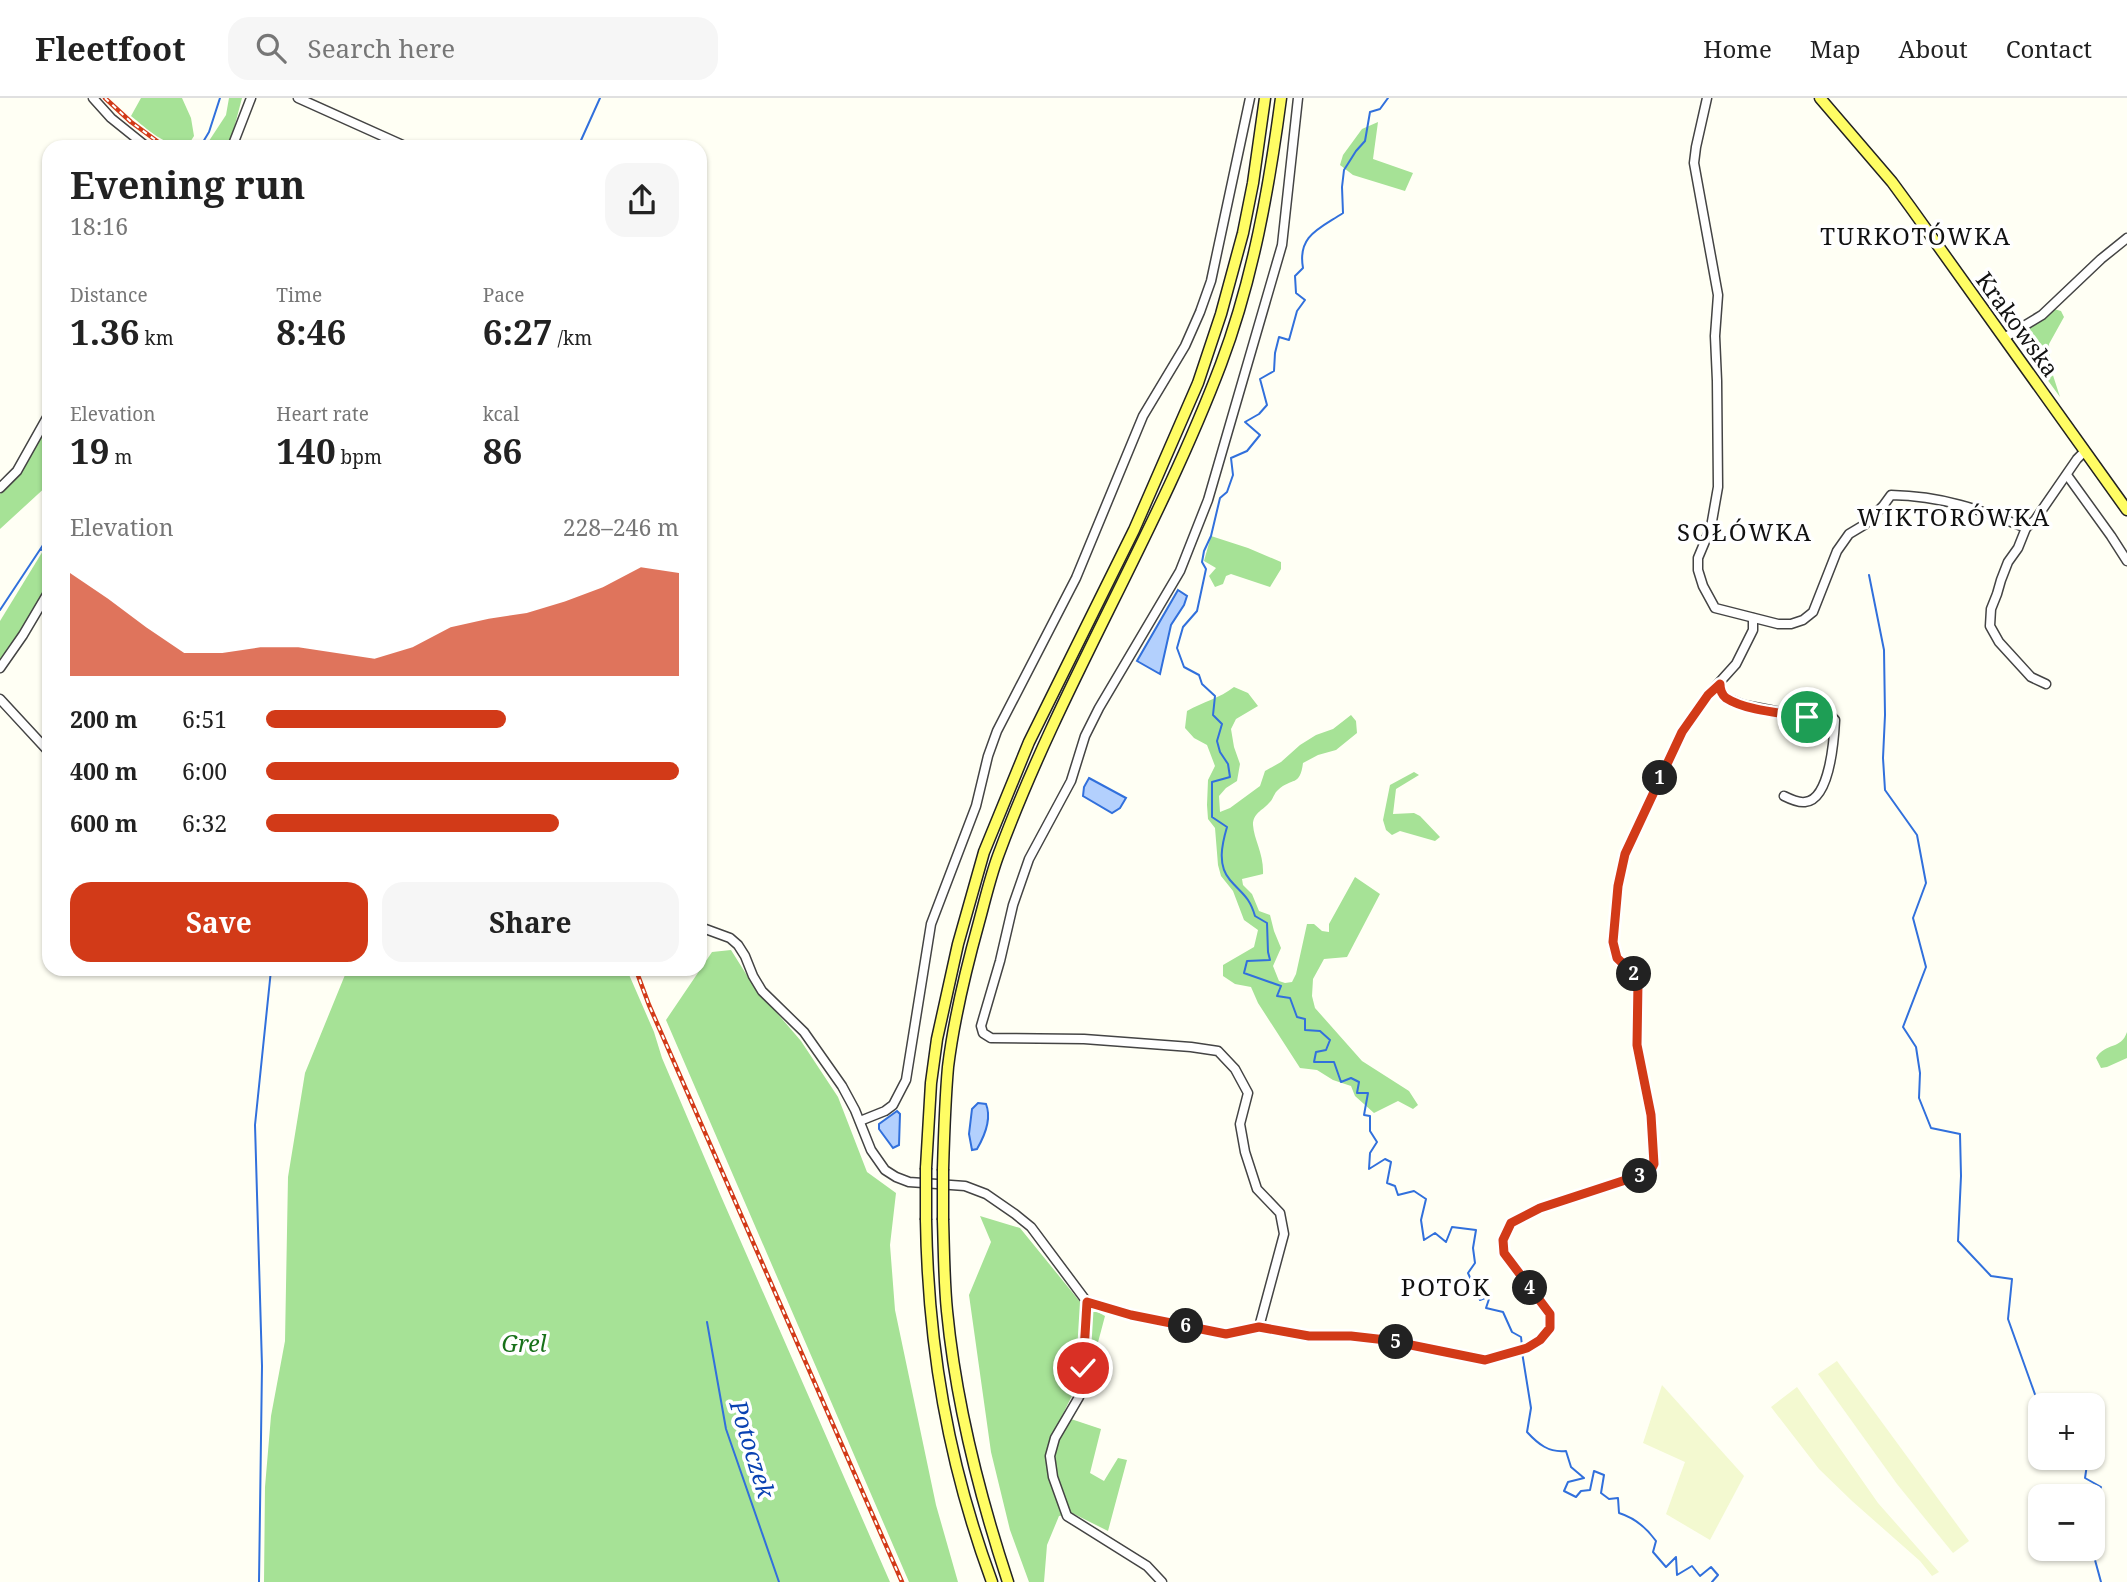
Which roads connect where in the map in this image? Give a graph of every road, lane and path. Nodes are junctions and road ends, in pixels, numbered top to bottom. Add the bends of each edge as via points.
1 (93, 98) edge
2 (251, 98) edge
3 (298, 98) edge
4 (1250, 98) edge
5 (1265, 98) edge
6 (1281, 98) edge
7 (1298, 98) edge
8 (1707, 98) edge
9 (1820, 98) edge
10 (138, 140) edge
11 (235, 140) edge
12 (391, 140) edge
13 (2127, 238) edge
14 (2004, 338) junction
15 (42, 426) edge
16 (2085, 451) junction
17 (2067, 475) junction
18 (0, 488) edge
19 (2127, 510) edge
20 (2026, 527) junction
21 (2127, 561) edge
22 (42, 603) edge
23 (1753, 618) junction
24 (0, 668) edge
25 (1720, 684) junction
26 (2046, 684) dead end
27 (0, 699) edge
28 (42, 744) edge
29 (1784, 796) dead end
30 (707, 930) edge
31 (860, 1121) junction
32 (1087, 1302) junction
33 (1259, 1327) junction
34 (992, 1582) edge
35 (1009, 1582) edge
36 (1162, 1582) edge

1 - 10 street
2 - 11 street
3 - 12 street
4 - 31 street via 1211,281 1200,312 1143,416 1076,578 997,731 976,806 931,924 906,1080 893,1105
5 - 34 main road, bridge via 1243,233 1198,383 1134,530 1029,743 984,852 939,1027 926,1168 930,1325 941,1399 967,1507
6 - 35 main road, bridge via 1257,236 1222,361 1179,466 1064,700 997,858 954,1029 943,1169 947,1311 961,1407
7 - 33 street via 1282,244 1208,500 1180,570 1099,708 1071,781 1029,859 981,1026 991,1038 1084,1039 1218,1051 1235,1069 1248,1093 1240,1124 1245,1152 1256,1189 1280,1213 1284,1234
8 - 23 street via 1694,163 1718,295 1718,488 1698,570 1715,608
9 - 14 main road, Krakowska via 1892,182
13 - 14 street via 2042,315
14 - 16 main road, Krakowska
15 - 18 street via 17,471
16 - 17 street
16 - 19 main road, Krakowska
17 - 20 street
17 - 21 street
20 - 23 street via 1974,507 1922,495 1891,495 1837,551 1813,612 1791,624
20 - 26 street via 2001,580 1990,626 2031,677
22 - 24 street
23 - 25 street via 1748,642
25 - 29 street via 1724,697 1744,705 1835,720 1827,779 1819,793 1805,802
25 - 33 street via 1682,732 1625,854 1618,886 1613,942 1617,958 1638,982 1637,1045 1651,1115 1654,1164 1647,1173 1540,1208 1511,1223 1503,1240 1504,1253 1550,1314 1550,1328 1527,1348 1485,1360 1386,1340 1309,1336
27 - 28 street
30 - 31 street via 738,945 762,991 804,1032
31 - 32 street via 876,1158 890,1174 915,1183 972,1188 1023,1220
32 - 33 street via 1226,1334
32 - 36 street via 1084,1382 1055,1438 1050,1456 1054,1477 1066,1517 1147,1566

